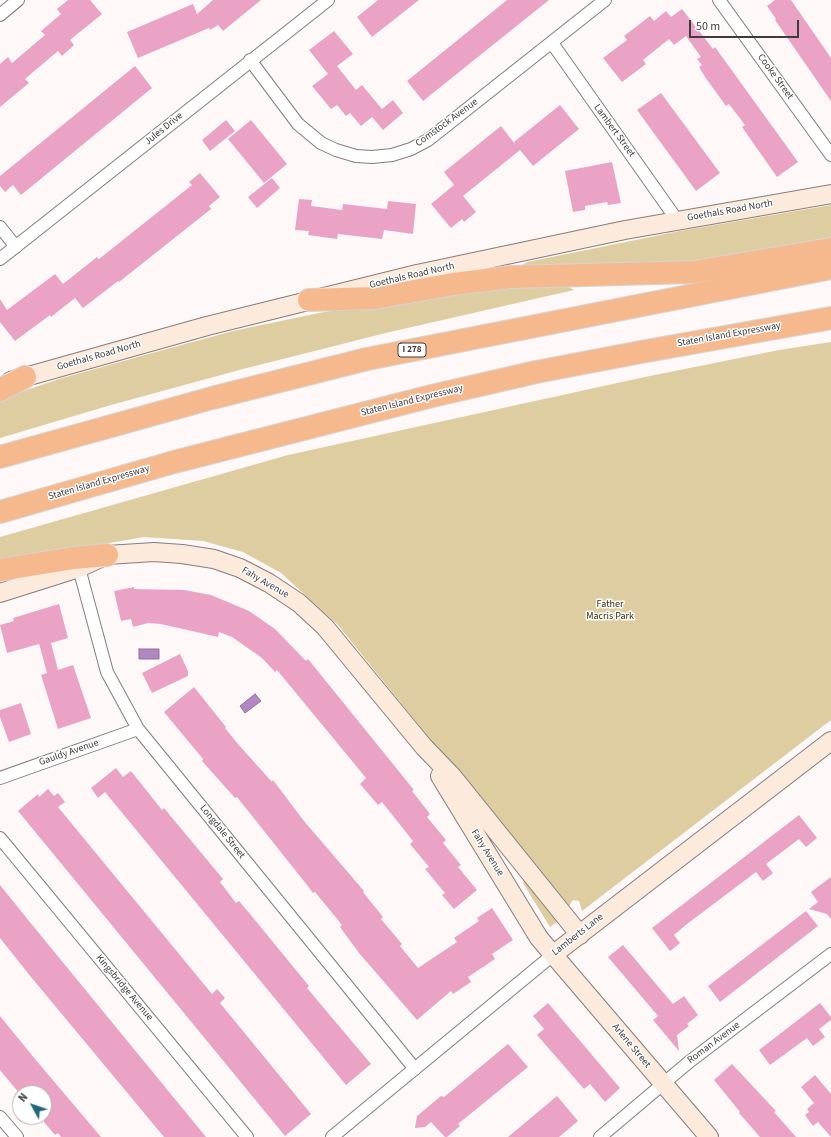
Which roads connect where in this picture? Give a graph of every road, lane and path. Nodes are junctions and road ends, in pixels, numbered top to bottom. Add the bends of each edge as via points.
1 (18, 0) edge
2 (328, 0) edge
3 (605, 0) edge
4 (719, 0) edge
5 (0, 14) edge
6 (552, 43) junction
7 (250, 60) junction
8 (831, 155) edge
9 (831, 194) edge
10 (677, 220) junction
11 (0, 227) edge
12 (16, 247) junction
13 (831, 249) edge
14 (0, 259) edge
15 (831, 268) edge
16 (309, 300) junction
17 (831, 318) edge
18 (25, 377) junction
19 (0, 384) edge
20 (0, 390) edge
21 (0, 457) edge
22 (0, 512) edge
23 (107, 555) junction
24 (79, 568) junction
25 (0, 570) edge
26 (0, 593) edge
27 (138, 729) junction
28 (831, 741) edge
29 (424, 748) junction
30 (0, 778) edge
31 (0, 838) edge
32 (580, 935) junction
33 (554, 954) junction
34 (831, 954) edge
35 (415, 1069) junction
36 (663, 1083) junction
37 (0, 1117) edge
38 (17, 1137) edge
39 (247, 1137) edge
40 (332, 1137) edge
41 (600, 1137) edge
42 (709, 1137) edge

1 - 5 street
2 - 7 street, Jules Drive
3 - 6 street, Comstock Avenue
4 - 8 street, Cooke Street
6 - 7 street, Comstock Avenue via 428,140 399,153 372,157 356,156 336,150 307,133
6 - 10 street, Lambert Street
7 - 12 street, Jules Drive
9 - 10 main road, Goethals Road North
10 - 16 main road, Goethals Road North
11 - 12 street
12 - 14 street, Jules Drive
13 - 16 highway via 694,272 511,277 376,298
15 - 21 highway, I 278 via 367,359 212,398
16 - 18 main road, Goethals Road North
17 - 22 highway, Staten Island Expressway via 536,372 440,394 174,462
18 - 19 main road, Goethals Road North
18 - 20 highway
23 - 24 main road, Fahy Avenue
23 - 25 highway
23 - 29 main road, Fahy Avenue via 154,552 198,556 240,568 269,583 299,603 325,627
24 - 26 main road, Fahy Avenue
24 - 27 street, Longdale Street via 107,672
27 - 30 street, Gauldy Avenue
27 - 35 street, Longdale Street
28 - 32 main road, Lamberts Lane
29 - 32 main road, Fahy Avenue via 452,776
29 - 33 main road, Fahy Avenue via 539,938
31 - 39 street, Kingsbridge Avenue
32 - 33 main road, Lamberts Lane
33 - 35 street, Lamberts Lane
33 - 36 main road, Arlene Street
34 - 36 street, Roman Avenue
35 - 40 street, Lamberts Lane
36 - 41 street, Roman Avenue
36 - 42 main road, Arlene Street
37 - 38 street

